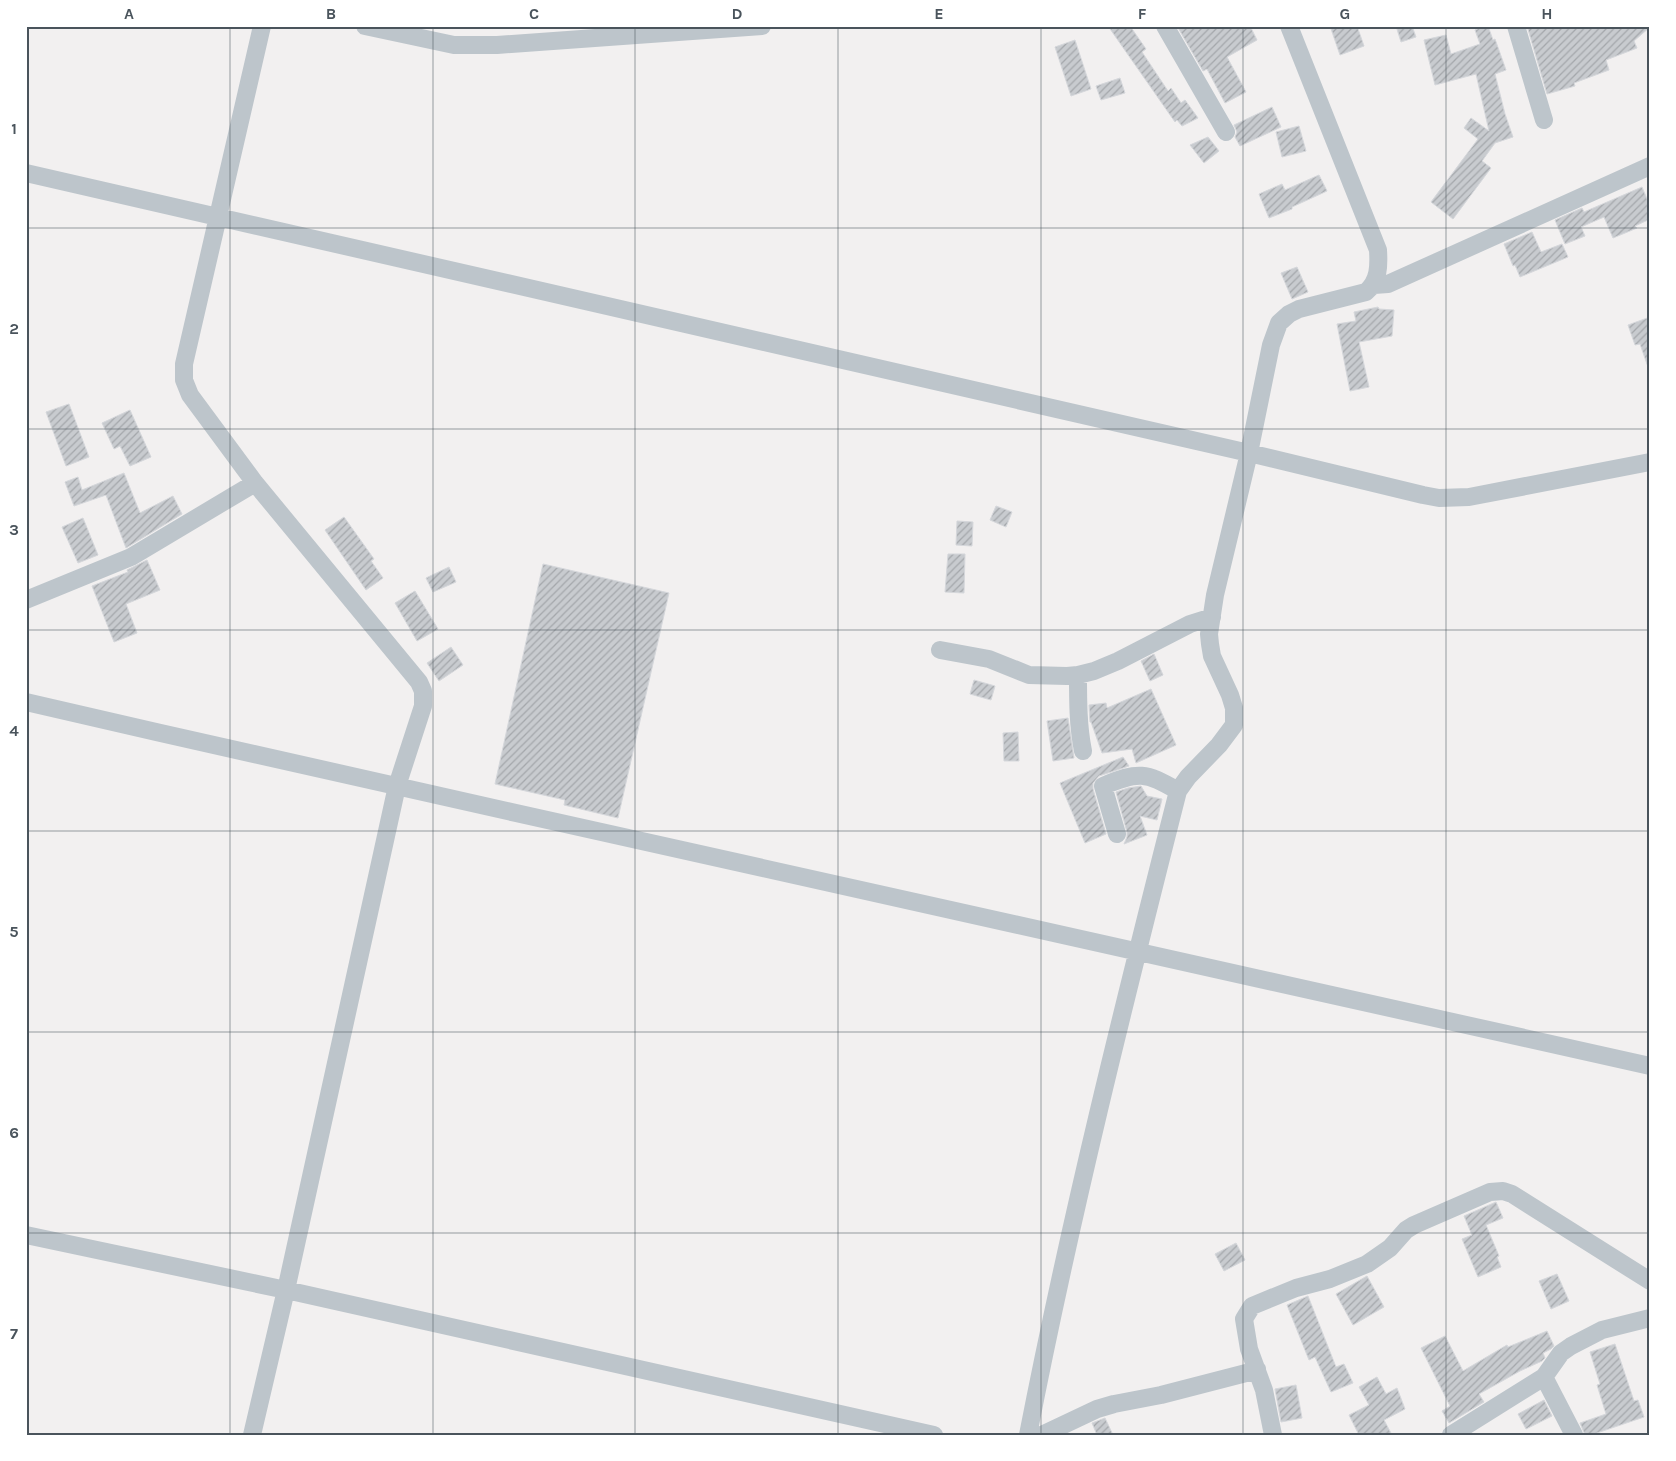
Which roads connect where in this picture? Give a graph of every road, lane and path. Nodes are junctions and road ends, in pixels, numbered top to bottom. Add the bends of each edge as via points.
1 (262, 26) edge
2 (365, 26) edge
3 (762, 26) edge
4 (1165, 26) edge
5 (1289, 26) edge
6 (1516, 26) edge
7 (1544, 120) dead end
8 (1226, 132) dead end
9 (1650, 166) edge
10 (26, 173) edge
11 (217, 217) junction
12 (1374, 285) junction
13 (1249, 453) junction
14 (1650, 462) edge
15 (255, 483) junction
16 (26, 600) edge
17 (1212, 617) junction
18 (940, 650) dead end
19 (1078, 675) junction
20 (26, 702) edge
21 (1083, 751) dead end
22 (397, 786) junction
23 (1178, 791) junction
24 (1117, 834) dead end
25 (1137, 953) junction
26 (1650, 1066) edge
27 (26, 1235) edge
28 (1650, 1281) edge
29 (286, 1290) junction
30 (1650, 1318) edge
31 (1257, 1369) junction
32 (1544, 1377) junction
33 (1461, 1432) edge
34 (252, 1435) edge
35 (934, 1435) edge
36 (1028, 1435) edge
37 (1042, 1435) edge
38 (1273, 1435) edge
39 (1574, 1435) edge

1 - 11 street
2 - 3 street via 454,45
4 - 8 street
5 - 12 street via 1378,250
6 - 7 street
9 - 12 street via 1388,284
10 - 11 street
11 - 13 street
11 - 15 street via 184,364 184,380 190,396
12 - 13 street via 1366,292 1299,309 1279,323 1271,345
13 - 14 street via 1423,495 1455,498
13 - 17 street
15 - 16 street via 131,557
15 - 22 street via 419,682 423,706
17 - 19 street via 1190,624 1094,671
17 - 23 street via 1209,634 1212,656 1230,695 1234,725
18 - 19 street via 990,659 1030,675
19 - 21 street
20 - 22 street
22 - 25 street
22 - 29 street
23 - 24 street via 1146,775 1124,778 1103,786
23 - 25 street
25 - 26 street
25 - 36 street via 1081,1189
27 - 29 street
28 - 31 street via 1512,1194 1490,1192 1414,1224 1390,1248 1367,1264 1252,1306 1244,1320 1249,1349
29 - 34 street
29 - 35 street
30 - 32 street via 1602,1330 1583,1339 1561,1353
31 - 37 street via 1097,1409
31 - 38 street
32 - 33 street
32 - 39 street

